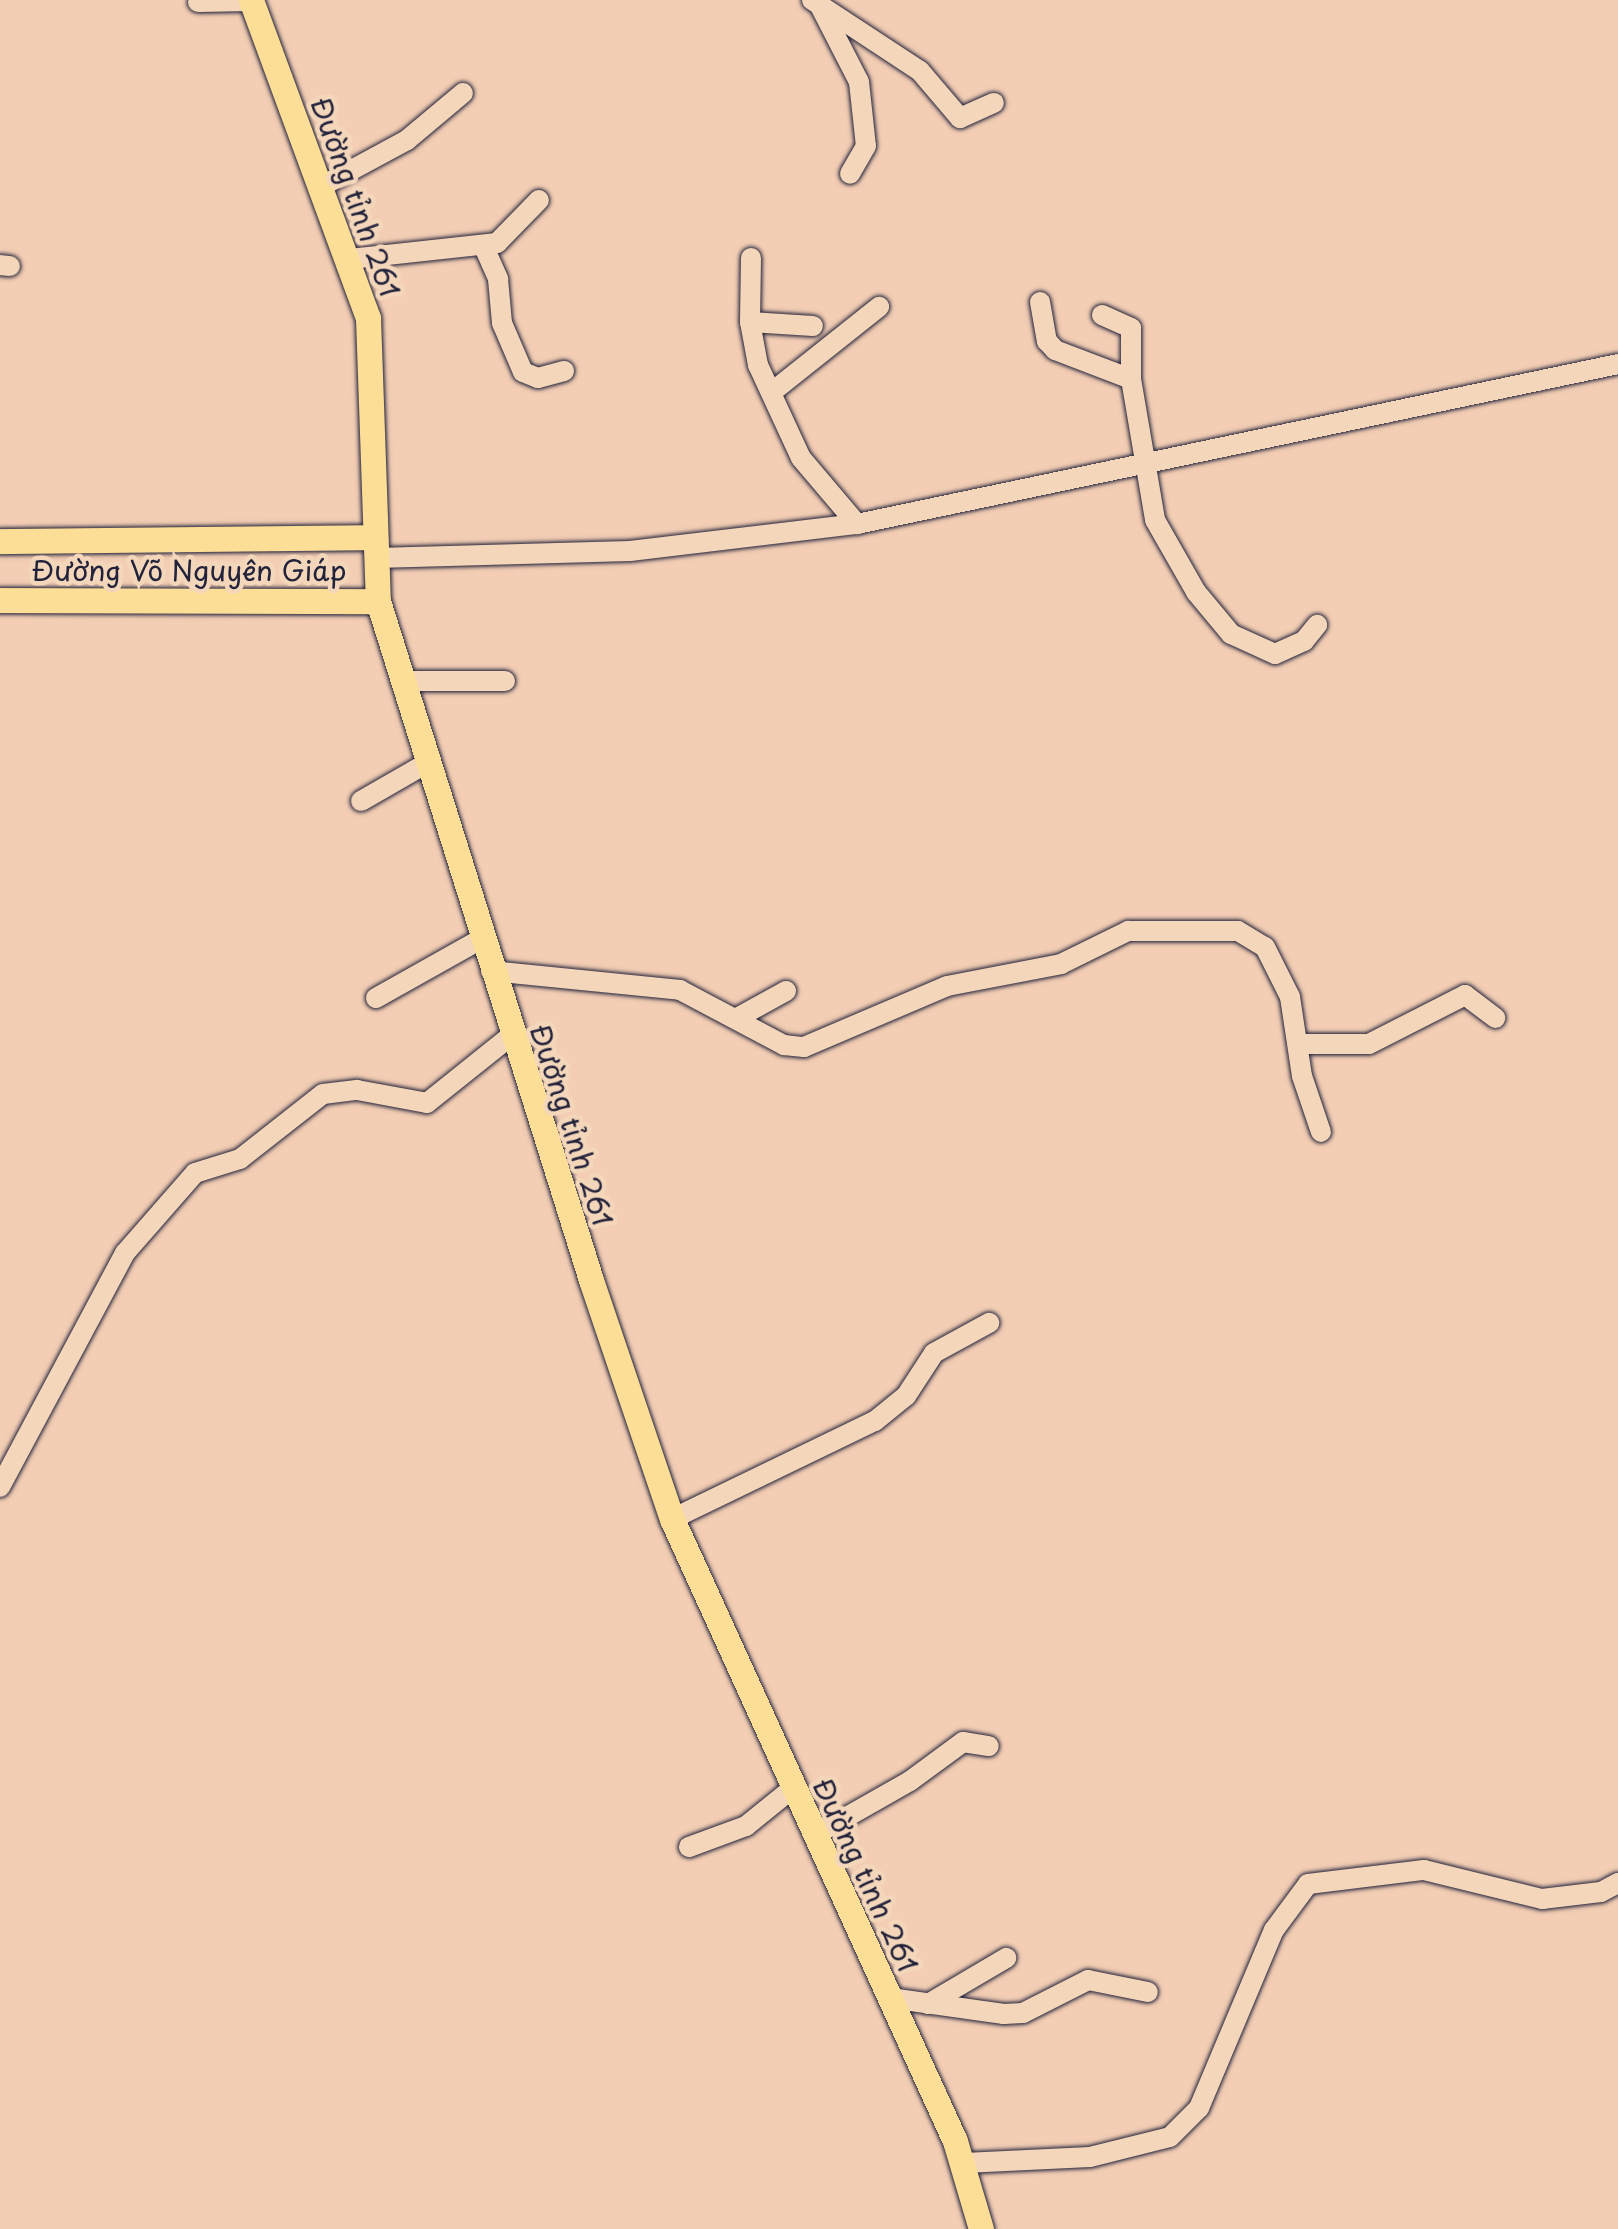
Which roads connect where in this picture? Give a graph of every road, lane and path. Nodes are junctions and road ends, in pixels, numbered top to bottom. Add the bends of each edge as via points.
1 (252, 0) edge
2 (198, 2) edge
3 (816, 3) edge
4 (463, 93) dead end
5 (994, 103) dead end
6 (850, 174) dead end
7 (322, 186) junction
8 (540, 200) dead end
9 (484, 247) junction
10 (751, 258) dead end
11 (350, 259) junction
12 (1040, 302) dead end
13 (880, 307) dead end
14 (1102, 315) dead end
15 (750, 322) junction
16 (813, 326) dead end
17 (1618, 364) edge
18 (564, 371) dead end
19 (1132, 378) junction
20 (772, 392) junction
21 (1142, 463) junction
22 (857, 524) junction
23 (0, 541) edge
24 (375, 548) junction
25 (0, 600) edge
26 (378, 601) junction
27 (1317, 625) dead end
28 (404, 681) junction
29 (505, 681) dead end
30 (427, 763) junction
31 (362, 801) dead end
32 (480, 939) junction
33 (491, 972) junction
34 (786, 992) dead end
35 (376, 998) dead end
36 (737, 1018) junction
37 (1495, 1018) dead end
38 (512, 1034) junction
39 (1298, 1044) junction
40 (1321, 1132) dead end
41 (989, 1323) dead end
42 (0, 1487) edge
43 (672, 1519) junction
44 (989, 1746) dead end
45 (793, 1788) junction
46 (815, 1835) junction
47 (689, 1847) dead end
48 (1618, 1882) edge
49 (1006, 1958) dead end
50 (1148, 1992) dead end
51 (890, 1998) junction
52 (928, 2004) junction
53 (964, 2164) junction
54 (981, 2229) edge

1 - 2 street
1 - 7 main road, Đường tỉnh 261
3 - 5 street via 920,72 960,118
3 - 6 street via 859,82 866,146
4 - 7 street via 406,140
7 - 11 main road, Đường tỉnh 261
8 - 9 street via 498,243
9 - 11 street
9 - 18 street via 522,372 538,378
10 - 15 street
11 - 24 main road, Đường tỉnh 261 via 374,353
12 - 19 street via 1047,342 1056,350
13 - 20 street
14 - 19 street via 1132,328
15 - 16 street
15 - 20 street
17 - 21 street
19 - 21 street
20 - 22 street via 801,458
21 - 22 street
21 - 27 street via 1154,520 1230,634 1275,654 1304,641
22 - 24 street via 630,551
23 - 24 main road, Đường Võ Nguyên Giáp
24 - 26 main road, Đường tỉnh 261
25 - 26 main road, Đường Võ Nguyên Giáp
26 - 28 main road, Đường tỉnh 261
28 - 29 street
28 - 30 main road, Đường tỉnh 261
30 - 31 street
30 - 32 main road, Đường tỉnh 261
32 - 33 main road, Đường tỉnh 261
32 - 35 street
33 - 36 street via 680,990
33 - 38 main road, Đường tỉnh 261
34 - 36 street
36 - 39 street via 784,1045 804,1047 946,986 1061,964 1128,931 1238,931 1265,947 1290,997
37 - 39 street via 1466,995 1369,1044
38 - 42 street via 427,1103 356,1090 323,1094 240,1159 195,1172 124,1254
38 - 43 main road, Đường tỉnh 261
39 - 40 street
41 - 43 street via 934,1353 906,1396 875,1421
43 - 45 main road, Đường tỉnh 261
44 - 46 street via 964,1742
45 - 46 main road, Đường tỉnh 261
45 - 47 street via 746,1826
46 - 51 main road, Đường tỉnh 261
48 - 53 street via 1601,1892 1542,1899 1424,1870 1308,1884 1274,1930 1199,2108 1170,2137 1090,2157
49 - 52 street
50 - 52 street via 1088,1980 1023,2013
51 - 52 street
51 - 53 main road, Đường tỉnh 261
53 - 54 main road, Đường tỉnh 261

